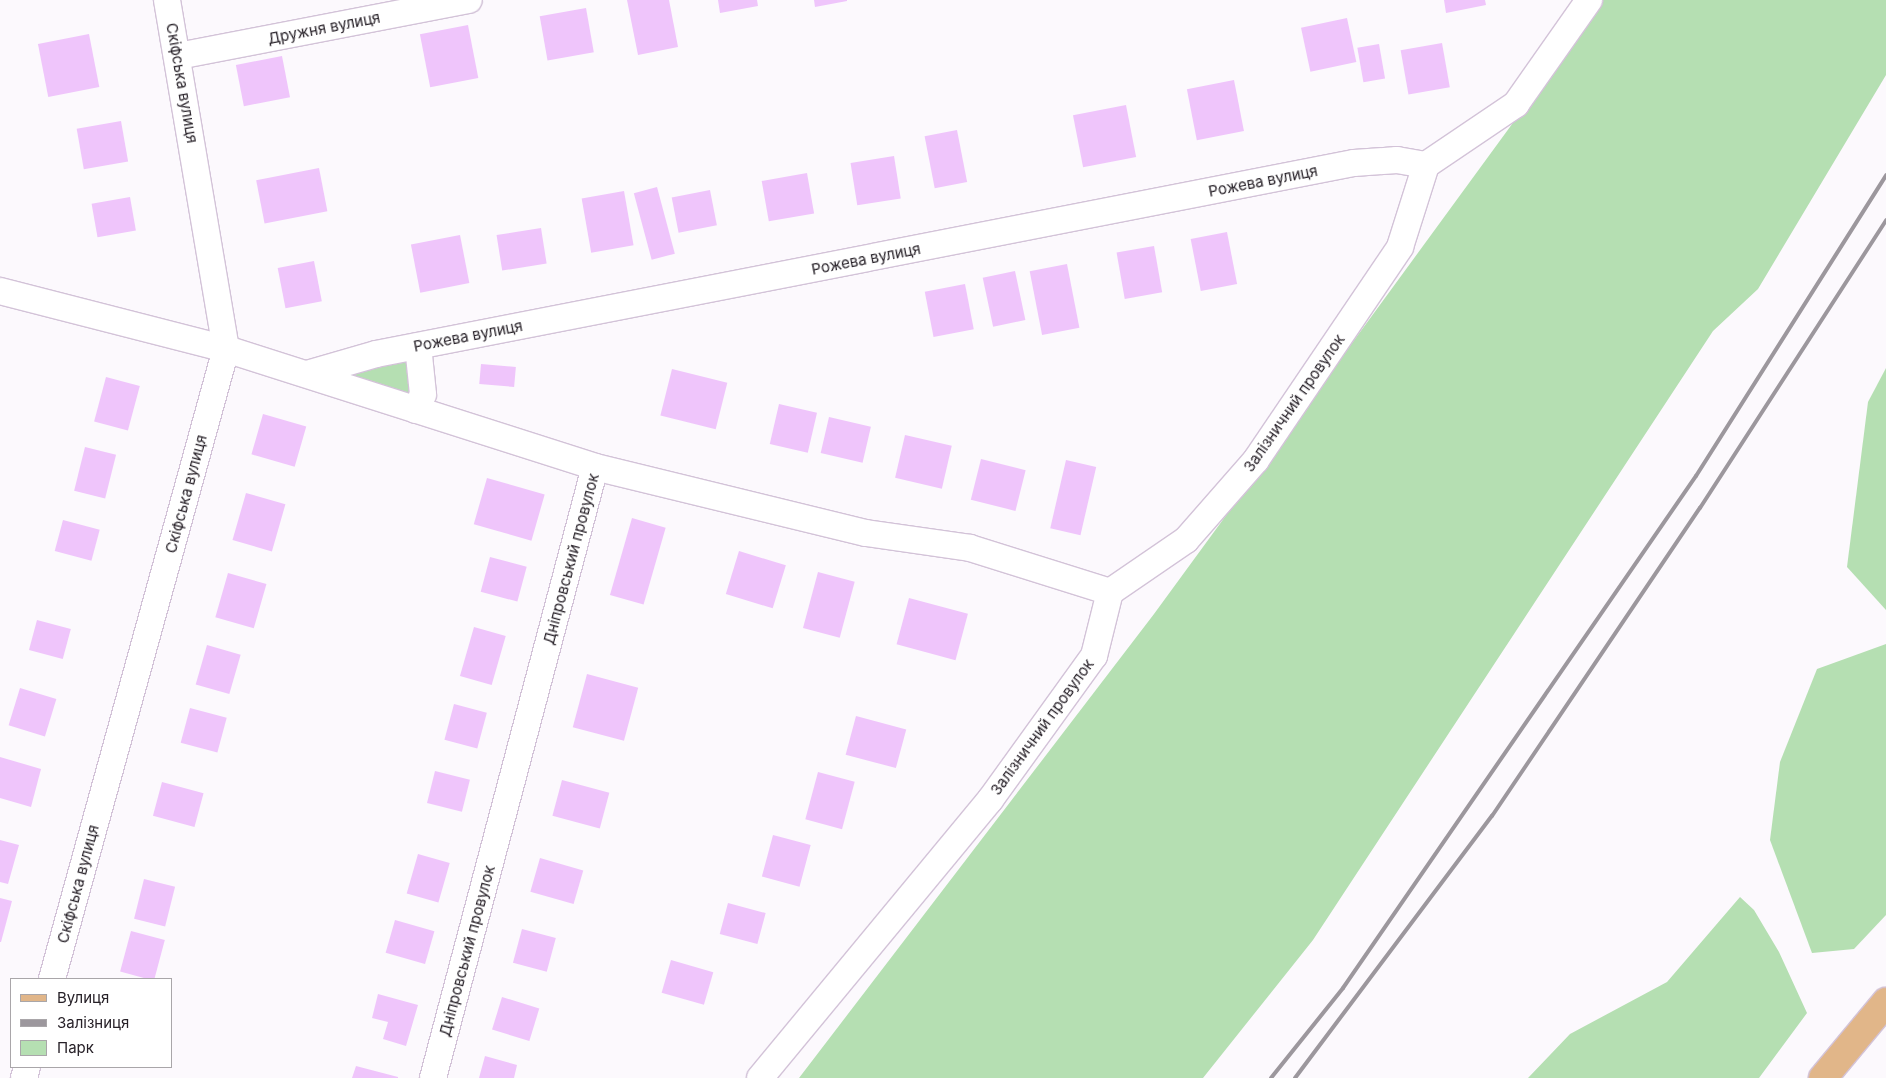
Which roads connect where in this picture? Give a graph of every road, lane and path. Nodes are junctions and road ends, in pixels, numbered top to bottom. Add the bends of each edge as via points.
1 (167, 0) edge
2 (469, 0) edge
3 (1589, 0) edge
4 (178, 56) junction
5 (1426, 165) junction
6 (0, 291) edge
7 (418, 346) junction
8 (226, 349) junction
9 (307, 374) junction
10 (416, 410) junction
11 (595, 466) junction
12 (1110, 592) junction
13 (52, 978) edge
14 (1886, 1002) edge
15 (433, 1078) edge
16 (760, 1078) edge
17 (1823, 1078) edge

1 - 4 street, Скіфська вулиця
2 - 4 street, Дружня вулиця
3 - 5 street via 1516,104
4 - 8 street, Скіфська вулиця
5 - 7 street, Рожева вулиця via 1397,160 1354,163
5 - 12 street, Залізничний провулок via 1400,247 1256,460 1186,540
6 - 8 street
7 - 9 street, Рожева вулиця via 376,354
7 - 10 street via 423,394
8 - 9 street
8 - 13 street, Скіфська вулиця
9 - 10 street
10 - 11 street
11 - 12 street, Дніпровський провулок via 866,533 970,548
11 - 15 street, Дніпровський провулок
12 - 16 street, Залізничний провулок via 1094,656 990,800
14 - 17 main road

